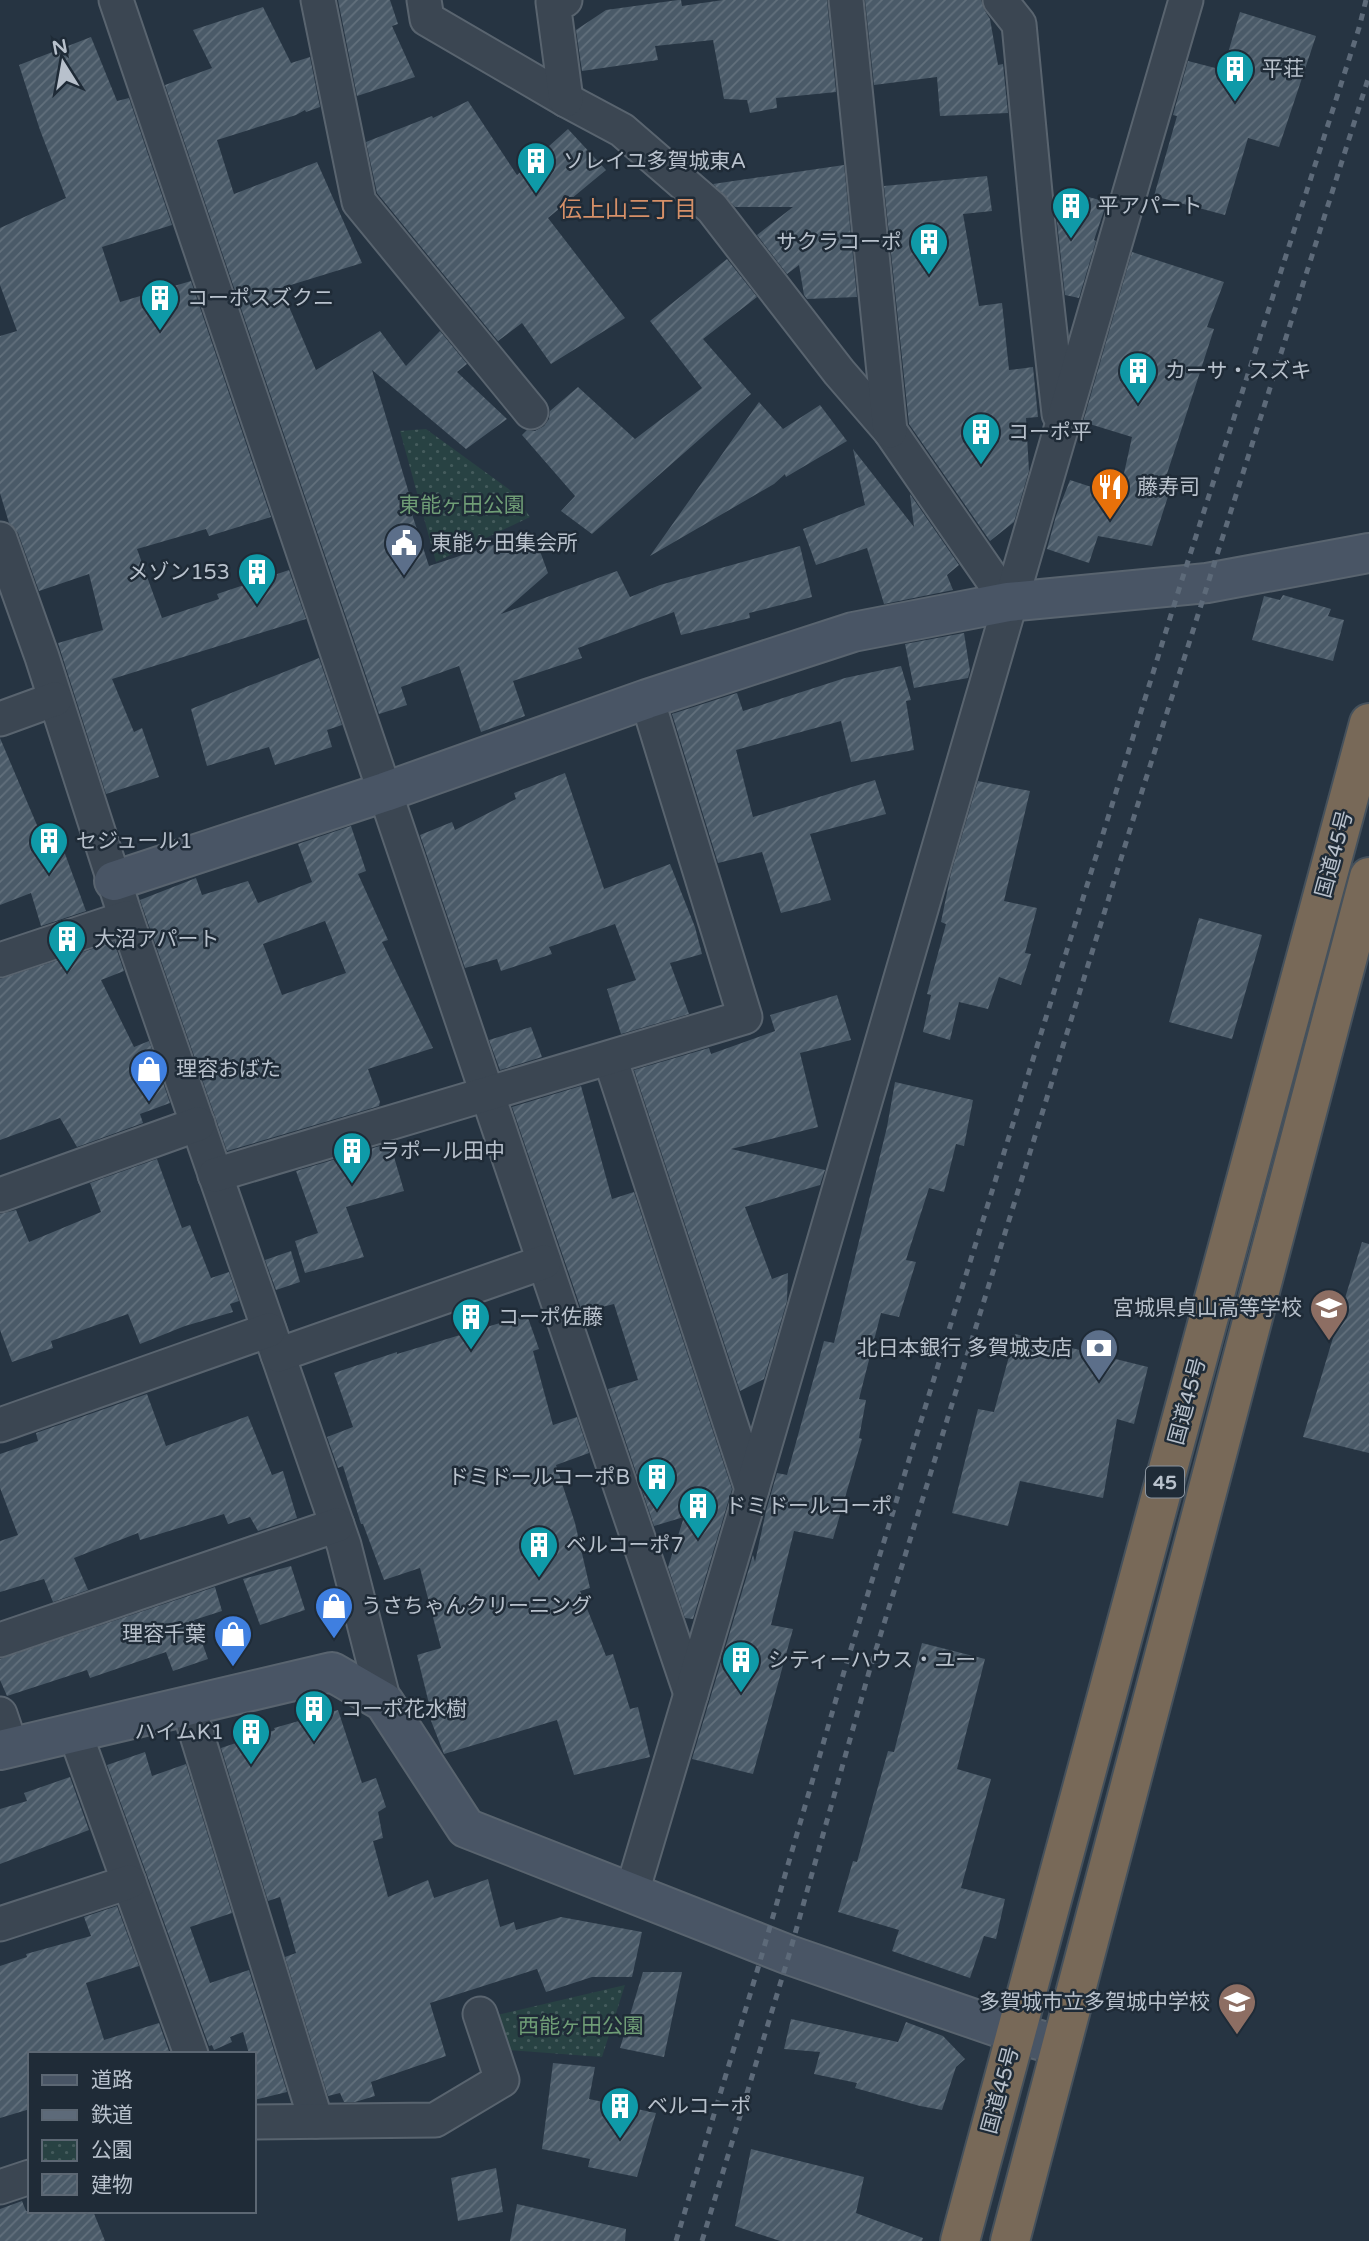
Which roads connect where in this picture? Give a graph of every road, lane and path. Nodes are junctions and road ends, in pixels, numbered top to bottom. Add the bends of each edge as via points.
1 (116, 0) edge
2 (318, 0) edge
3 (424, 0) edge
4 (846, 0) edge
5 (1000, 0) edge
6 (1186, 0) edge
7 (557, 1) edge
8 (566, 100) junction
9 (531, 412) dead end
10 (1061, 430) junction
11 (890, 431) junction
12 (0, 539) edge
13 (1369, 552) edge
14 (1008, 602) junction
15 (55, 699) junction
16 (647, 699) junction
17 (0, 719) edge
18 (1369, 723) edge
19 (385, 792) junction
20 (1369, 877) edge
21 (114, 881) junction
22 (125, 918) junction
23 (0, 960) edge
24 (610, 1058) junction
25 (487, 1094) junction
26 (198, 1124) junction
27 (215, 1175) junction
28 (0, 1195) edge
29 (544, 1262) junction
30 (274, 1342) junction
31 (0, 1424) edge
32 (751, 1489) junction
33 (337, 1525) junction
34 (0, 1640) edge
35 (691, 1694) junction
36 (384, 1702) junction
37 (188, 1706) junction
38 (75, 1732) junction
39 (4, 1737) edge
40 (129, 1882) junction
41 (632, 1892) junction
42 (0, 1924) edge
43 (480, 2014) dead end
44 (1015, 2033) junction
45 (1059, 2046) junction
46 (190, 2052) edge
47 (316, 2121) junction
48 (256, 2122) edge
49 (28, 2178) edge
50 (0, 2187) edge
51 (960, 2241) edge
52 (1010, 2241) edge

1 - 19 street
2 - 9 street via 359,202
3 - 8 street via 427,19
4 - 11 street
5 - 10 street via 1019,24
6 - 10 street
7 - 8 street
8 - 11 street via 622,130 712,208
10 - 14 street
11 - 14 street
12 - 15 street
13 - 14 street via 1207,583
14 - 16 street via 853,632
14 - 32 street
15 - 17 street
15 - 21 street
16 - 19 street
16 - 24 street via 745,1017
18 - 44 highway, 国道45号 / 45
19 - 21 street
19 - 25 street
20 - 45 highway, 国道45号 / 45
21 - 22 street
22 - 23 street
22 - 26 street
24 - 25 street
24 - 32 street
25 - 27 street
25 - 29 street
26 - 27 street
26 - 28 street
27 - 30 street
29 - 30 street
29 - 35 street
30 - 31 street
30 - 33 street
32 - 35 street
33 - 34 street
33 - 36 street
35 - 41 street
36 - 37 street via 332,1672
36 - 41 street via 466,1828
37 - 38 street
37 - 47 street
38 - 39 street
38 - 40 street
40 - 42 street
40 - 46 street
41 - 44 street via 789,1955
43 - 47 street via 502,2080 435,2120
44 - 45 street
44 - 51 highway, 国道45号 / 45
45 - 52 highway, 国道45号 / 45
47 - 48 street
49 - 50 street

